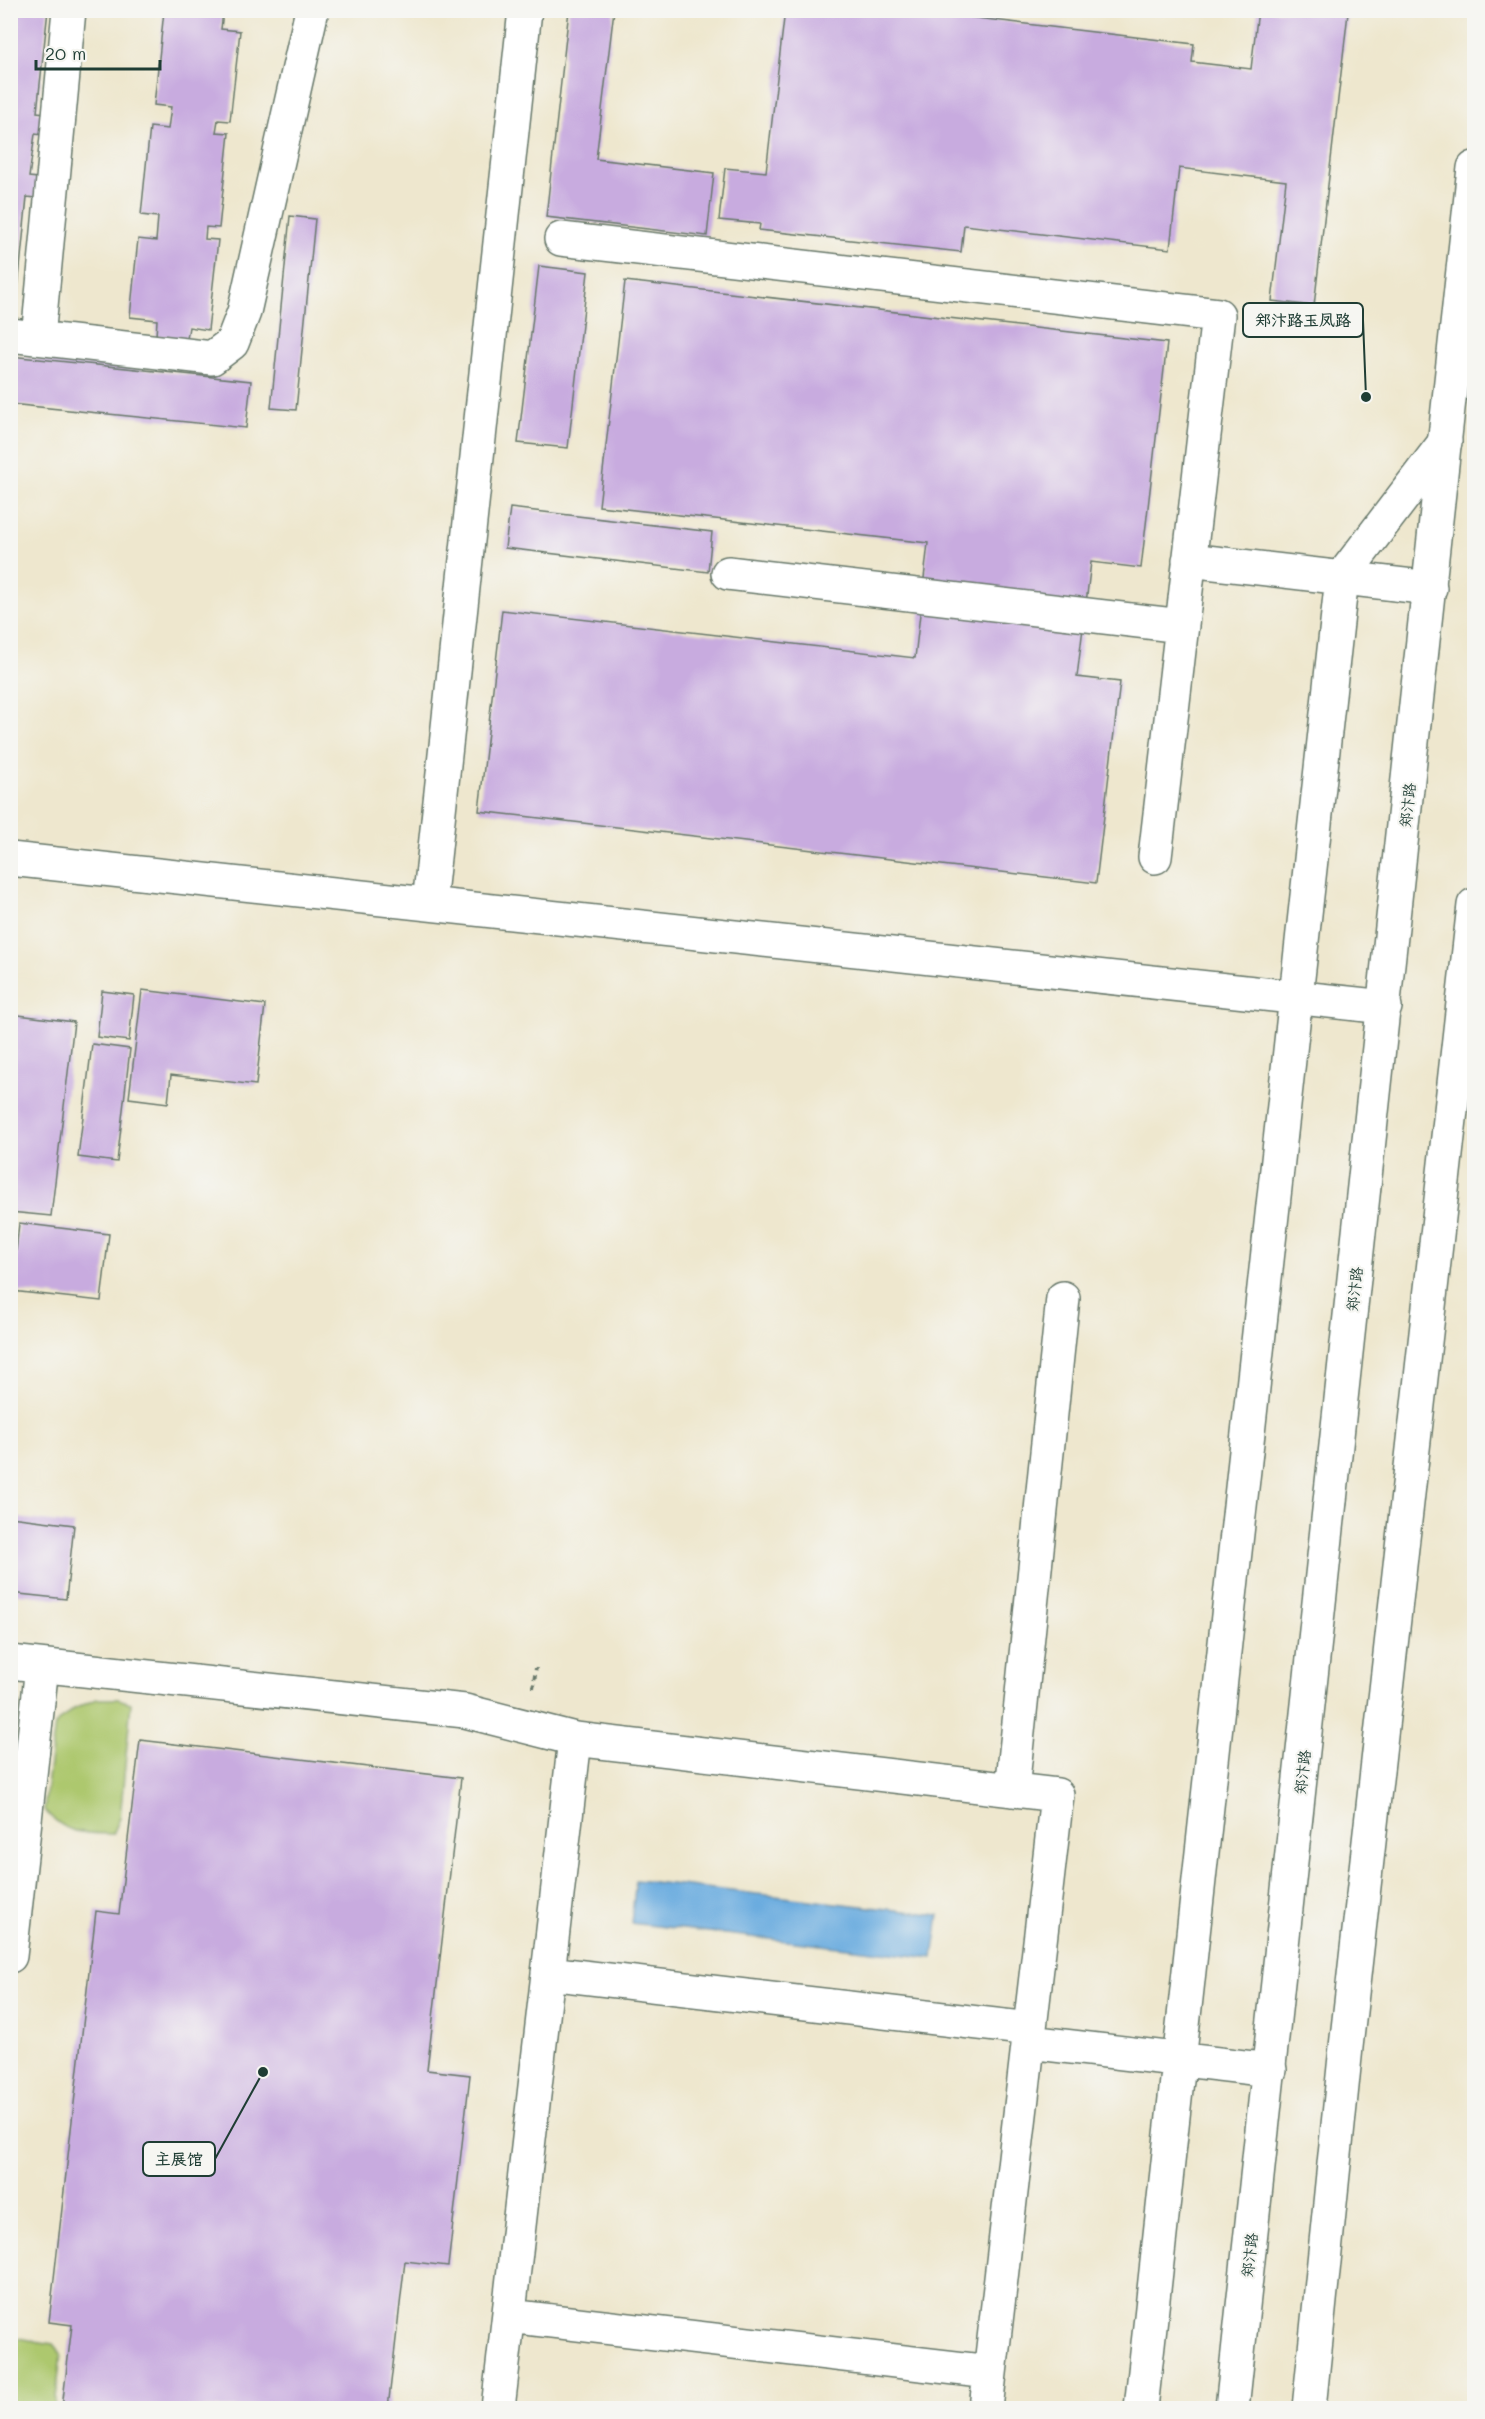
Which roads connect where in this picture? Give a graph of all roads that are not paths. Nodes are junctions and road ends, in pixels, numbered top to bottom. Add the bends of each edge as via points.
1 (69, 10) edge
2 (312, 10) edge
3 (525, 10) edge
4 (1474, 168) edge
5 (561, 239) dead end
6 (24, 336) edge
7 (1445, 442) junction
8 (1189, 560) junction
9 (728, 573) dead end
10 (1342, 577) junction
11 (1430, 588) junction
12 (1182, 626) junction
13 (1155, 857) dead end
14 (10, 859) edge
15 (429, 904) junction
16 (1474, 905) edge
17 (1296, 998) junction
18 (1385, 1007) junction
19 (1467, 1036) edge
20 (1063, 1298) dead end
21 (26, 1664) edge
22 (575, 1739) junction
23 (1012, 1790) junction
24 (10, 1956) edge
25 (548, 1973) junction
26 (1029, 2036) junction
27 (1179, 2060) junction
28 (1269, 2070) junction
29 (509, 2316) junction
30 (990, 2372) junction
31 (498, 2409) edge
32 (986, 2409) edge
33 (1141, 2409) edge
34 (1232, 2409) edge
35 (1310, 2409) edge

1 - 6 street
2 - 6 street via 244,312 232,343 212,358
3 - 15 street
4 - 7 street, 郑汴路
5 - 8 street via 1218,315
7 - 10 street
7 - 11 street, 郑汴路
8 - 10 street
8 - 12 street
9 - 12 street
10 - 11 street
10 - 17 street
11 - 18 street, 郑汴路
12 - 13 street
14 - 15 street
15 - 17 street
16 - 19 street
17 - 18 street
17 - 27 street
18 - 28 street, 郑汴路
19 - 35 street via 1346,2047
20 - 23 street
21 - 22 street via 465,1711
21 - 24 street
22 - 23 street
22 - 25 street
23 - 26 street via 1057,1795
25 - 26 street
25 - 29 street
26 - 27 street
26 - 30 street
27 - 28 street
27 - 33 street
28 - 34 street, 郑汴路
29 - 30 street
29 - 31 street
30 - 32 street

